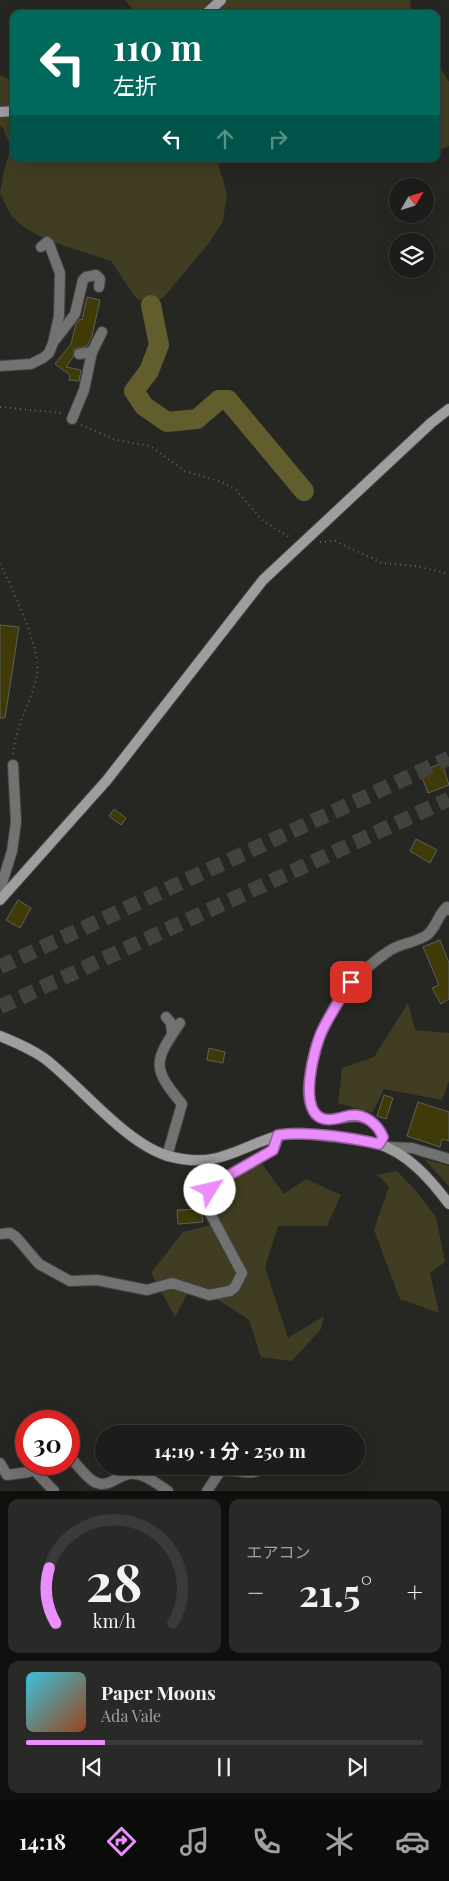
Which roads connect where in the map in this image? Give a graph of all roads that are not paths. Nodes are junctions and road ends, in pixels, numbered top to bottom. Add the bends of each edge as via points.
1 (221, 0) edge
2 (210, 10) edge
3 (41, 247) dead end
4 (99, 287) dead end
5 (102, 332) dead end
6 (53, 343) junction
7 (92, 352) junction
8 (79, 354) dead end
9 (0, 366) edge
10 (449, 409) edge
11 (72, 419) road end
12 (13, 765) road end
13 (0, 890) edge
14 (0, 900) edge
15 (449, 910) edge
16 (166, 1017) dead end
17 (180, 1023) dead end
18 (172, 1034) junction
19 (0, 1036) edge
20 (278, 1135) junction
21 (382, 1146) junction
22 (167, 1156) junction
23 (449, 1159) edge
24 (449, 1204) edge
25 (0, 1234) edge
26 (0, 1463) edge
27 (80, 1468) edge
28 (15, 1474) edge
29 (41, 1475) edge
30 (218, 1475) edge
31 (54, 1491) edge
32 (168, 1491) edge
33 (207, 1491) edge

1 - 2 street
3 - 6 street via 47,242 49,244 60,273 59,316
4 - 6 street via 100,279 96,275 83,280 74,314
5 - 7 street
6 - 9 street via 49,353 31,364
7 - 8 street
7 - 11 street via 84,390
10 - 14 street via 264,580 107,780
12 - 13 street via 16,822 12,851
15 - 21 street via 447,907 441,912 428,934 390,950 351,982 321,1032 314,1055 309,1093 315,1114 324,1119 356,1116 370,1120 378,1126 383,1137
16 - 18 street
17 - 18 street
18 - 22 street via 158,1064 165,1083 182,1104
19 - 22 street via 44,1058 120,1126 151,1150
20 - 21 street via 320,1135
20 - 22 street via 225,1157 206,1161
20 - 25 street via 273,1150 219,1181 210,1190 206,1202 242,1273 230,1290 209,1295 172,1283 147,1290 97,1280 70,1281 34,1259 10,1232
21 - 23 street via 412,1148
21 - 24 street via 402,1155 432,1181
26 - 28 street via 7,1475
27 - 32 street via 92,1481 100,1484 129,1474 141,1475
29 - 31 street
30 - 33 street

